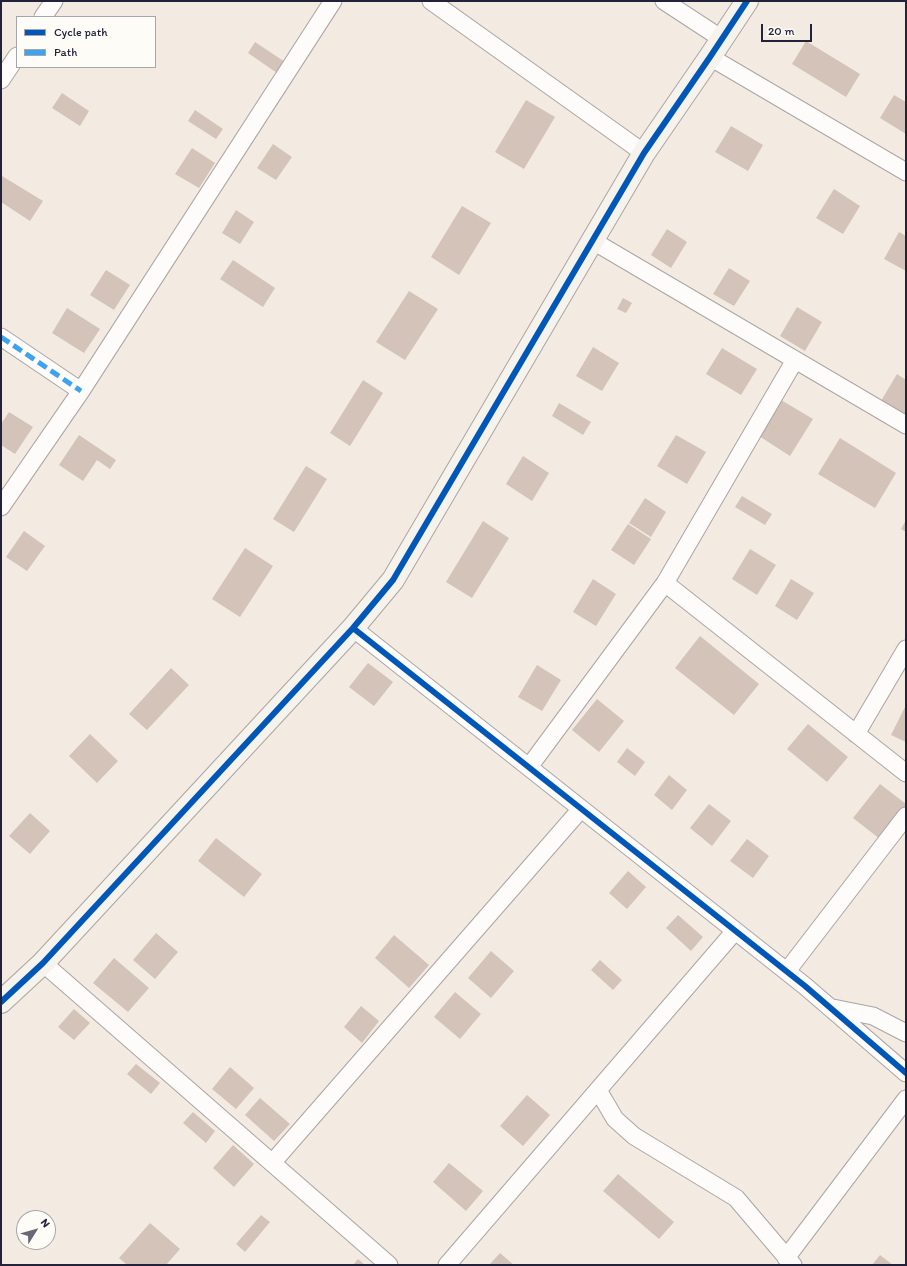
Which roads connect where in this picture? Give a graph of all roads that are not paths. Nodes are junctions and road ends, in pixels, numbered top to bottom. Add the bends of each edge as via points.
1 (54, 1) edge
2 (333, 1) edge
3 (431, 1) edge
4 (664, 1) edge
5 (747, 1) edge
6 (44, 16) edge
7 (722, 39) junction
8 (16, 58) edge
9 (710, 58) junction
10 (1, 80) edge
11 (644, 153) junction
12 (906, 172) edge
13 (593, 241) junction
14 (1, 337) edge
15 (795, 360) junction
16 (81, 391) junction
17 (906, 425) edge
18 (1, 507) edge
19 (665, 583) junction
20 (353, 628) junction
21 (906, 649) edge
22 (856, 734) junction
23 (529, 768) junction
24 (906, 773) edge
25 (582, 809) junction
26 (906, 816) edge
27 (735, 931) junction
28 (43, 963) junction
29 (787, 971) junction
30 (1, 1002) edge
31 (830, 1008) junction
32 (906, 1033) edge
33 (906, 1073) edge
34 (598, 1090) junction
35 (906, 1099) edge
36 (272, 1164) junction
37 (789, 1261) edge
38 (389, 1265) edge
39 (447, 1265) edge

1 - 6 street
2 - 16 street
3 - 11 street
4 - 7 street
5 - 7 street
7 - 9 street
8 - 10 street
9 - 11 street
9 - 12 street
11 - 13 street
13 - 15 street
13 - 20 street via 394,580
14 - 16 street
15 - 17 street
15 - 19 street
16 - 18 street
19 - 22 street
19 - 23 street
20 - 23 street
20 - 28 street
21 - 22 street
22 - 24 street
23 - 25 street
25 - 27 street
25 - 36 street
26 - 29 street
27 - 29 street
27 - 34 street
28 - 30 street
28 - 36 street
29 - 31 street
31 - 32 street via 873,1016
31 - 33 street
34 - 37 street via 615,1119 634,1136 736,1198
34 - 39 street
35 - 37 street
36 - 38 street

